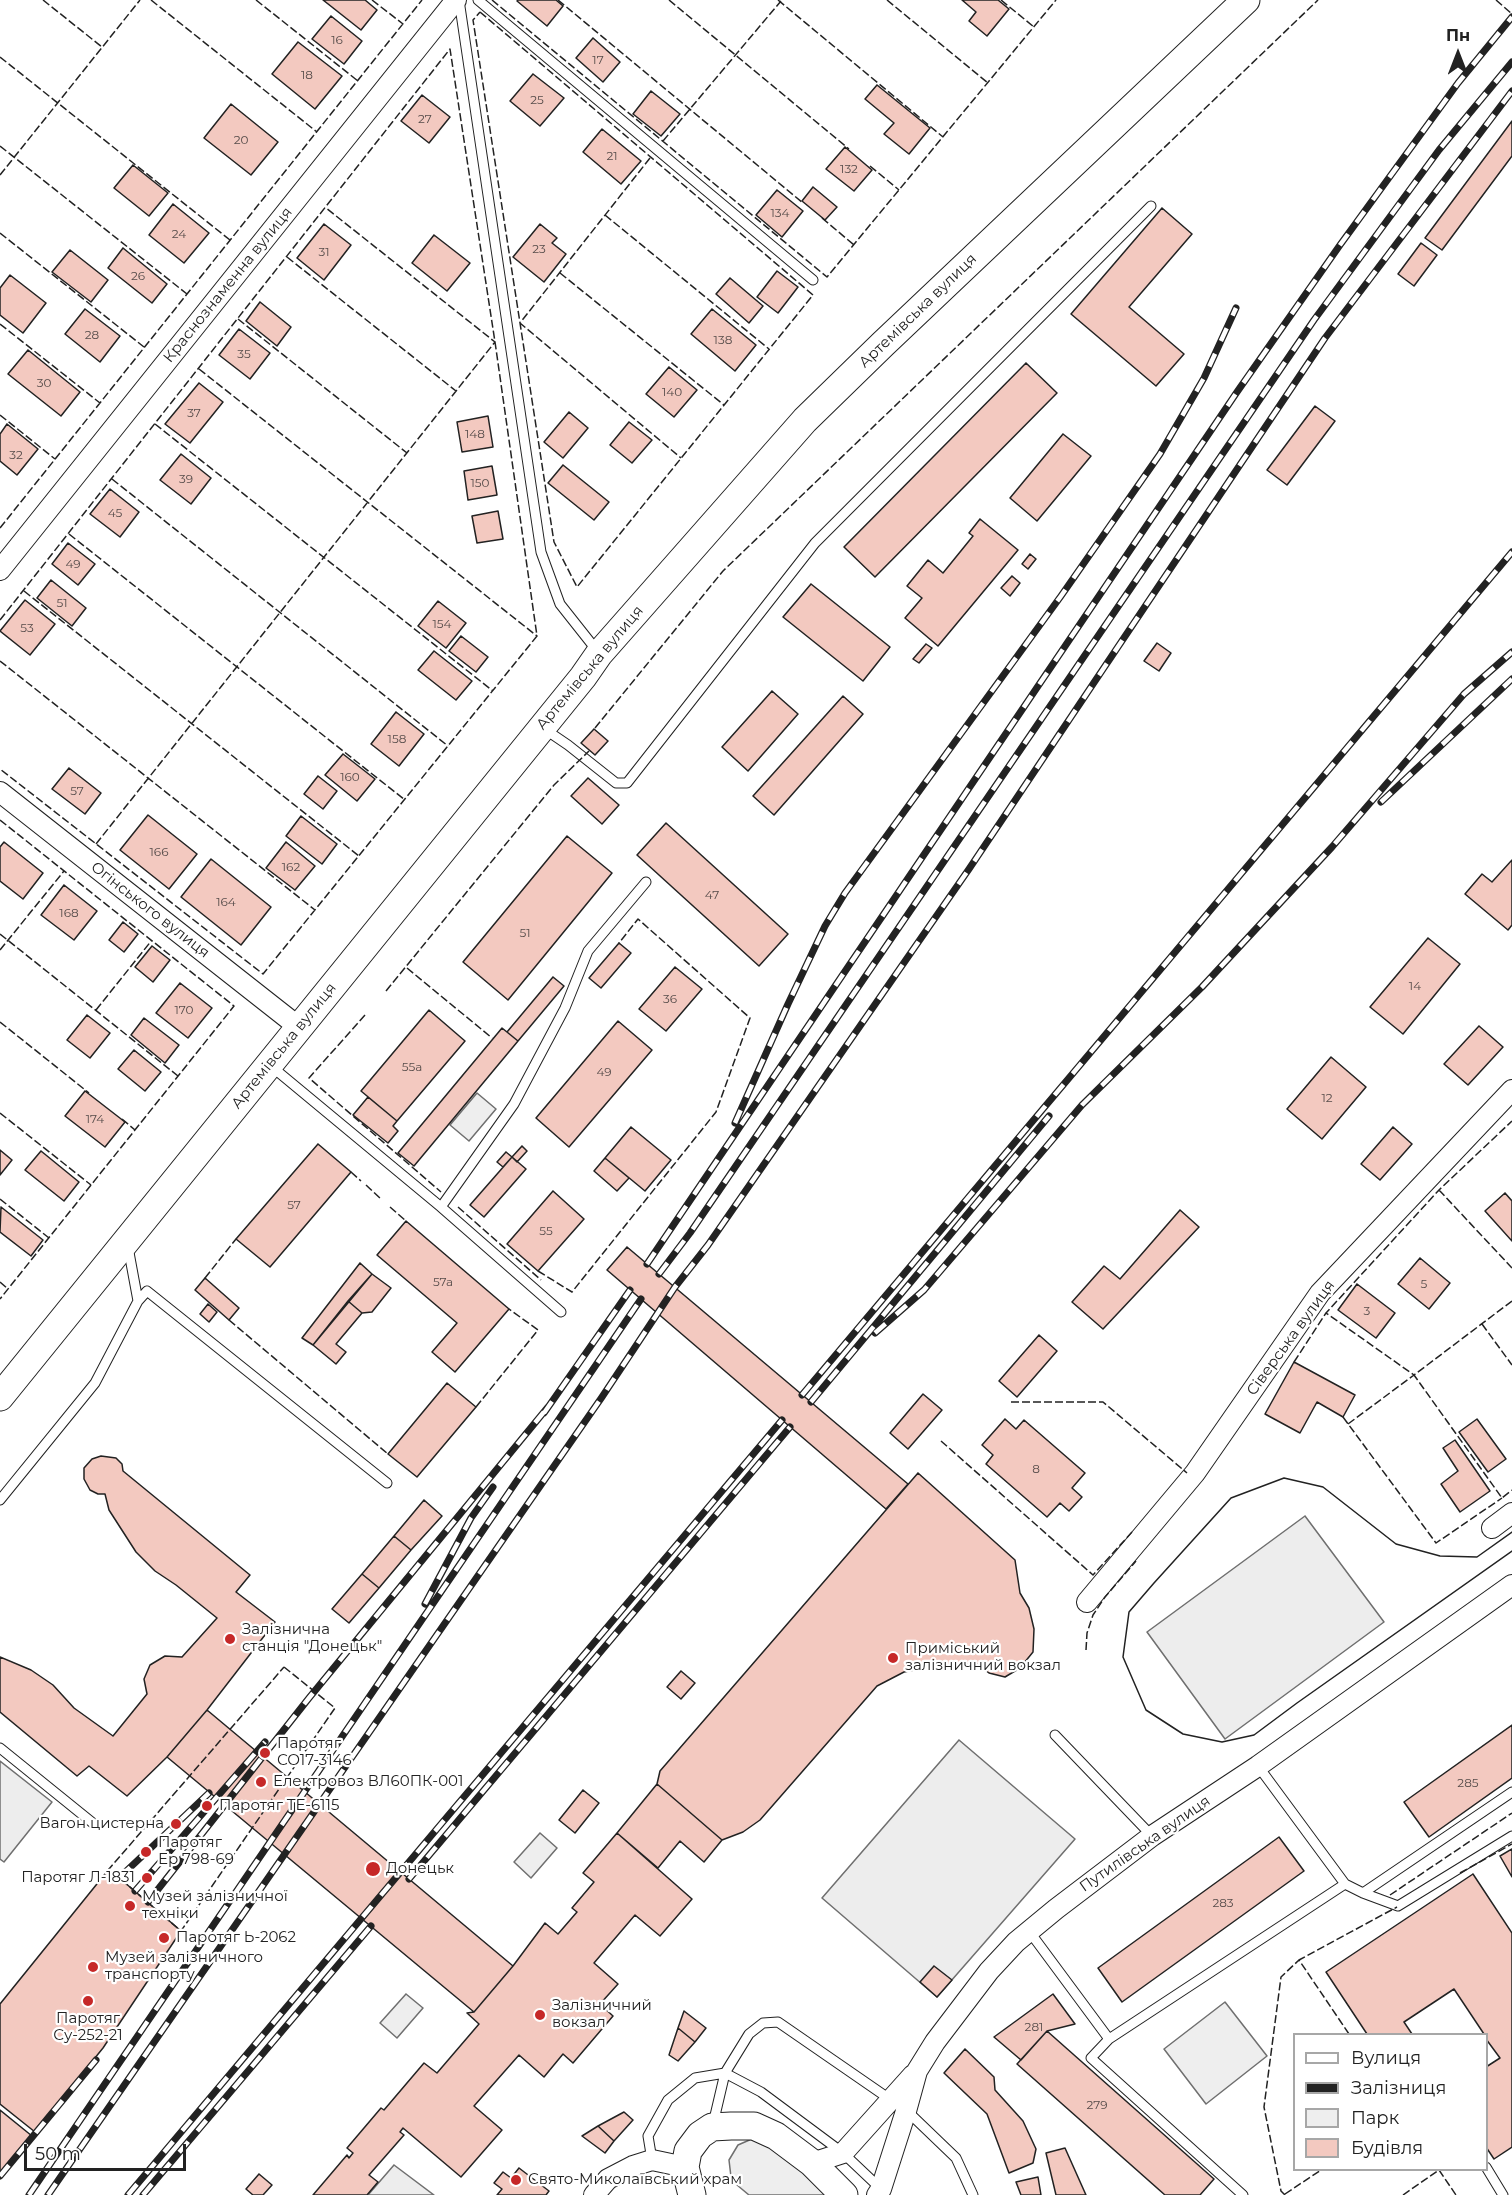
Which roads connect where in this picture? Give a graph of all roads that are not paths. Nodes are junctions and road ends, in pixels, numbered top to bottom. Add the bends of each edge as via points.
1 (457, 0) edge
2 (478, 0) edge
3 (1246, 0) edge
4 (1151, 206) dead end
5 (813, 280) dead end
6 (0, 570) edge
7 (599, 654) junction
8 (541, 727) junction
9 (0, 792) edge
10 (646, 882) dead end
11 (300, 1028) junction
12 (269, 1065) junction
13 (1512, 1090) edge
14 (441, 1208) junction
15 (128, 1242) junction
16 (138, 1301) junction
17 (561, 1312) dead end
18 (0, 1397) edge
19 (387, 1483) dead end
20 (0, 1500) edge
21 (1512, 1513) edge
22 (1492, 1528) dead end
23 (1512, 1585) edge
24 (1087, 1602) dead end
25 (1055, 1735) dead end
26 (0, 1748) edge
27 (1258, 1766) junction
28 (1512, 1792) edge
29 (94, 1824) dead end
30 (1152, 1836) junction
31 (1512, 1836) edge
32 (1345, 1884) junction
33 (1363, 1893) junction
34 (1029, 1931) junction
35 (1109, 2039) junction
36 (725, 2073) junction
37 (899, 2105) junction
38 (712, 2127) junction
39 (843, 2153) junction
40 (652, 2160) junction
41 (812, 2163) junction
42 (685, 2167) junction
43 (1488, 2170) edge
44 (881, 2193) edge
45 (594, 2195) edge
46 (692, 2195) edge
47 (844, 2195) edge
48 (973, 2195) edge
49 (1243, 2195) edge
50 (1503, 2195) edge

1 - 6 street, Краснознаменна вулиця
1 - 7 lane via 541,552 560,604
2 - 5 lane
3 - 7 main road, Артемівська вулиця via 806,420
4 - 8 lane via 815,543 627,783 616,783
7 - 8 main road, Артемівська вулиця
8 - 11 main road, Артемівська вулиця
9 - 11 street, Огінського вулиця
10 - 14 lane via 588,951 565,1008 514,1104
11 - 12 main road, Артемівська вулиця
12 - 14 lane
12 - 15 main road, Артемівська вулиця
13 - 24 street, Сіверська вулиця via 1320,1293 1195,1473
14 - 17 lane
15 - 16 lane
15 - 18 main road, Артемівська вулиця
16 - 19 lane via 147,1291
16 - 20 lane via 95,1383
21 - 22 street
23 - 27 street, Путилівська вулиця
25 - 30 lane
26 - 29 lane
27 - 30 street, Путилівська вулиця
27 - 32 lane
28 - 33 lane
30 - 34 street, Путилівська вулиця
31 - 33 lane via 1398,1906
32 - 33 lane
32 - 35 lane
34 - 35 lane
34 - 37 street, Путилівська вулиця via 989,1971 935,2042
35 - 49 lane via 1091,2058
36 - 37 lane via 749,2034 763,2023 778,2022
36 - 38 lane
36 - 39 lane via 761,2092
36 - 40 lane via 695,2078 668,2100 648,2136
37 - 39 street
37 - 44 street, Путилівська вулиця
37 - 48 lane via 956,2158
38 - 41 main road via 754,2126 776,2136
38 - 42 main road via 688,2151
39 - 41 street
39 - 44 lane
40 - 42 street
40 - 45 street via 608,2179
41 - 47 main road
42 - 46 main road
43 - 50 lane

